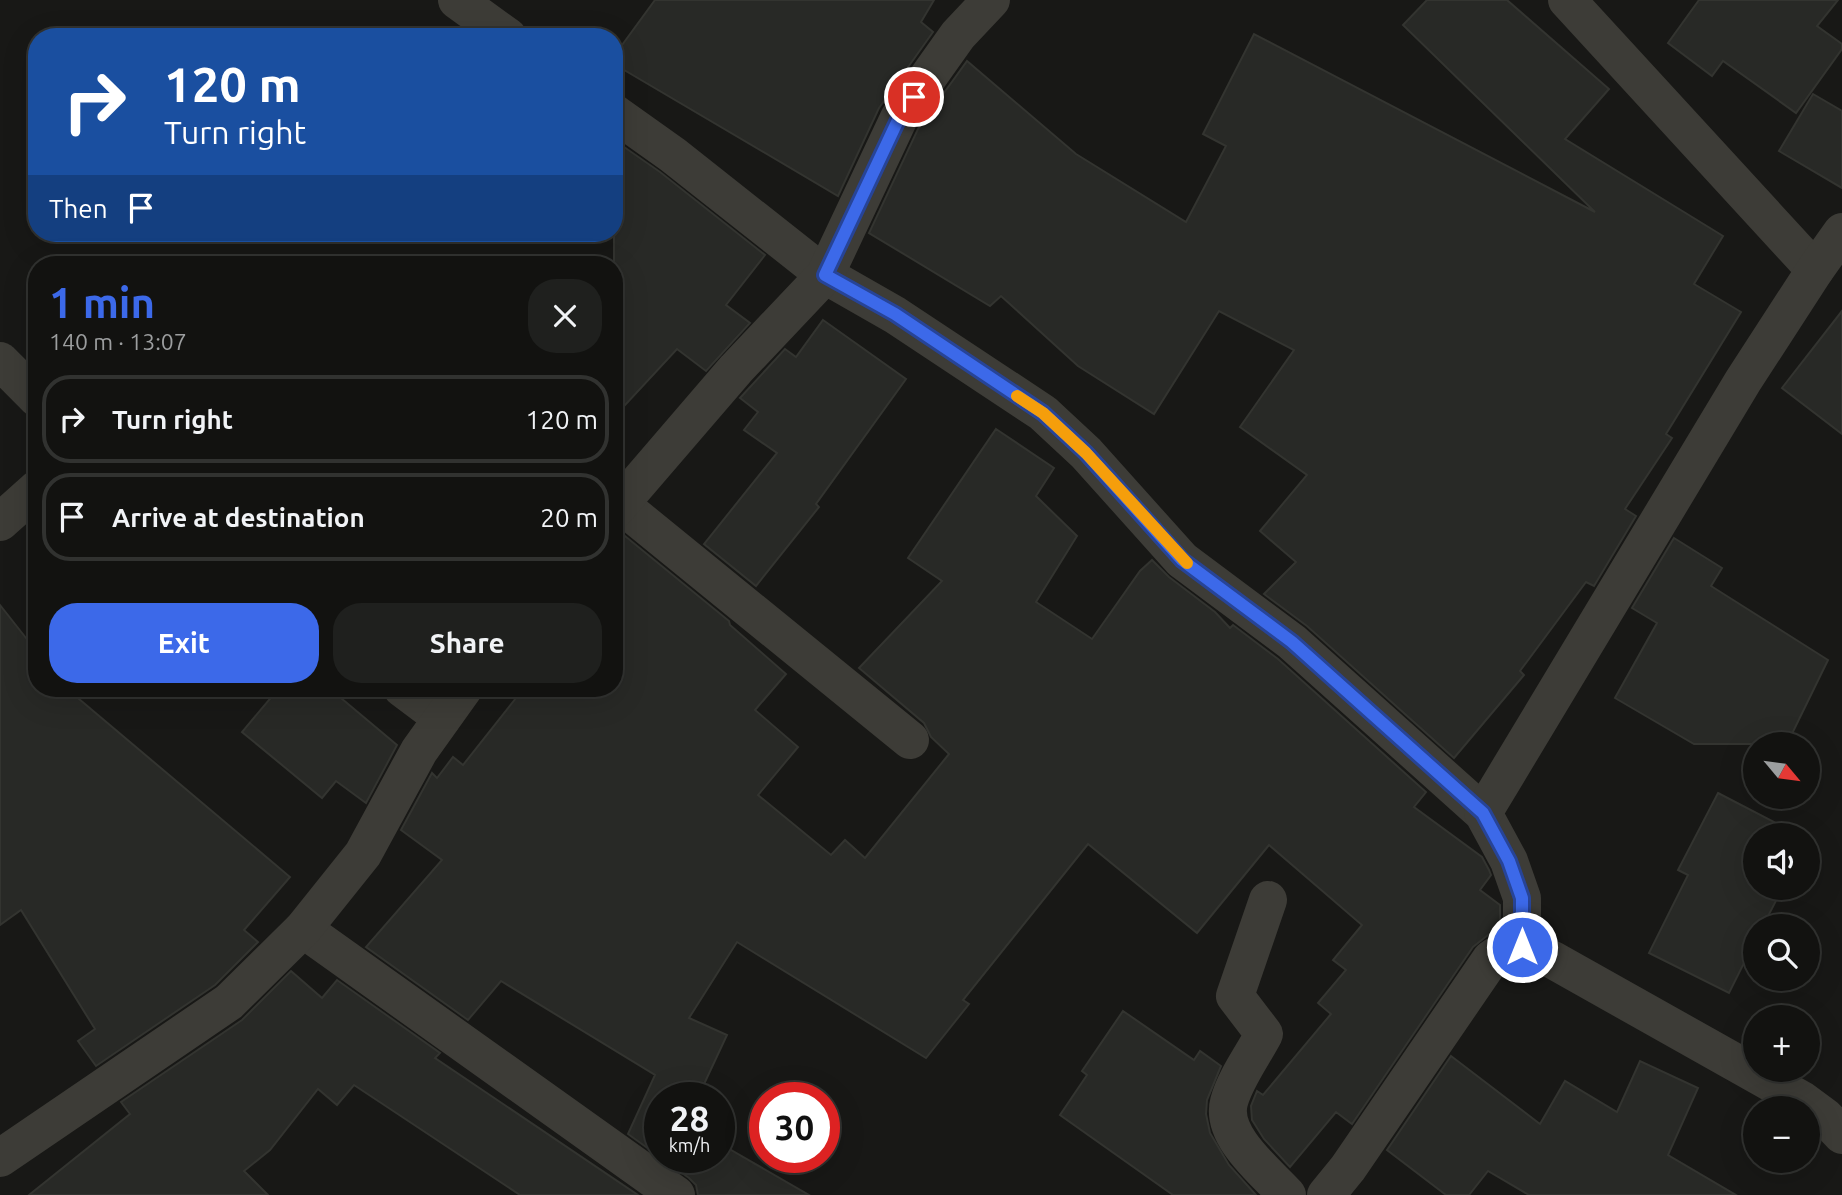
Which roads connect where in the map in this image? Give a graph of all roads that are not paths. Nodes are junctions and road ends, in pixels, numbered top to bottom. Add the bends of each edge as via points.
1 (457, 0) edge
2 (991, 0) edge
3 (1567, 0) edge
4 (496, 28) edge
5 (623, 119) edge
6 (1842, 232) edge
7 (1815, 270) junction
8 (825, 275) junction
9 (0, 361) edge
10 (28, 389) edge
11 (28, 497) edge
12 (623, 501) edge
13 (623, 513) edge
14 (0, 522) edge
15 (414, 697) edge
16 (457, 697) edge
17 (442, 718) junction
18 (909, 740) dead end
19 (1483, 813) junction
20 (1268, 900) dead end
21 (303, 929) junction
22 (1522, 947) junction
23 (1842, 1135) edge
24 (0, 1157) edge
25 (676, 1195) edge
26 (1287, 1195) edge
27 (1326, 1195) edge

1 - 4 street
2 - 8 street via 958,35 899,118
3 - 7 street
5 - 8 street
6 - 7 street
7 - 19 street via 1743,381
8 - 12 street via 736,369
8 - 19 street via 895,314 1043,413 1086,453 1182,560 1292,642
9 - 10 street
11 - 14 street
13 - 18 street
15 - 17 street
16 - 17 street
17 - 21 street via 363,854
19 - 22 street via 1509,861 1522,898
20 - 26 street via 1236,996 1265,1034 1229,1102 1228,1119 1233,1136
21 - 24 street via 229,1002
21 - 25 street
22 - 23 street via 1802,1100
22 - 27 street via 1505,949 1491,960

